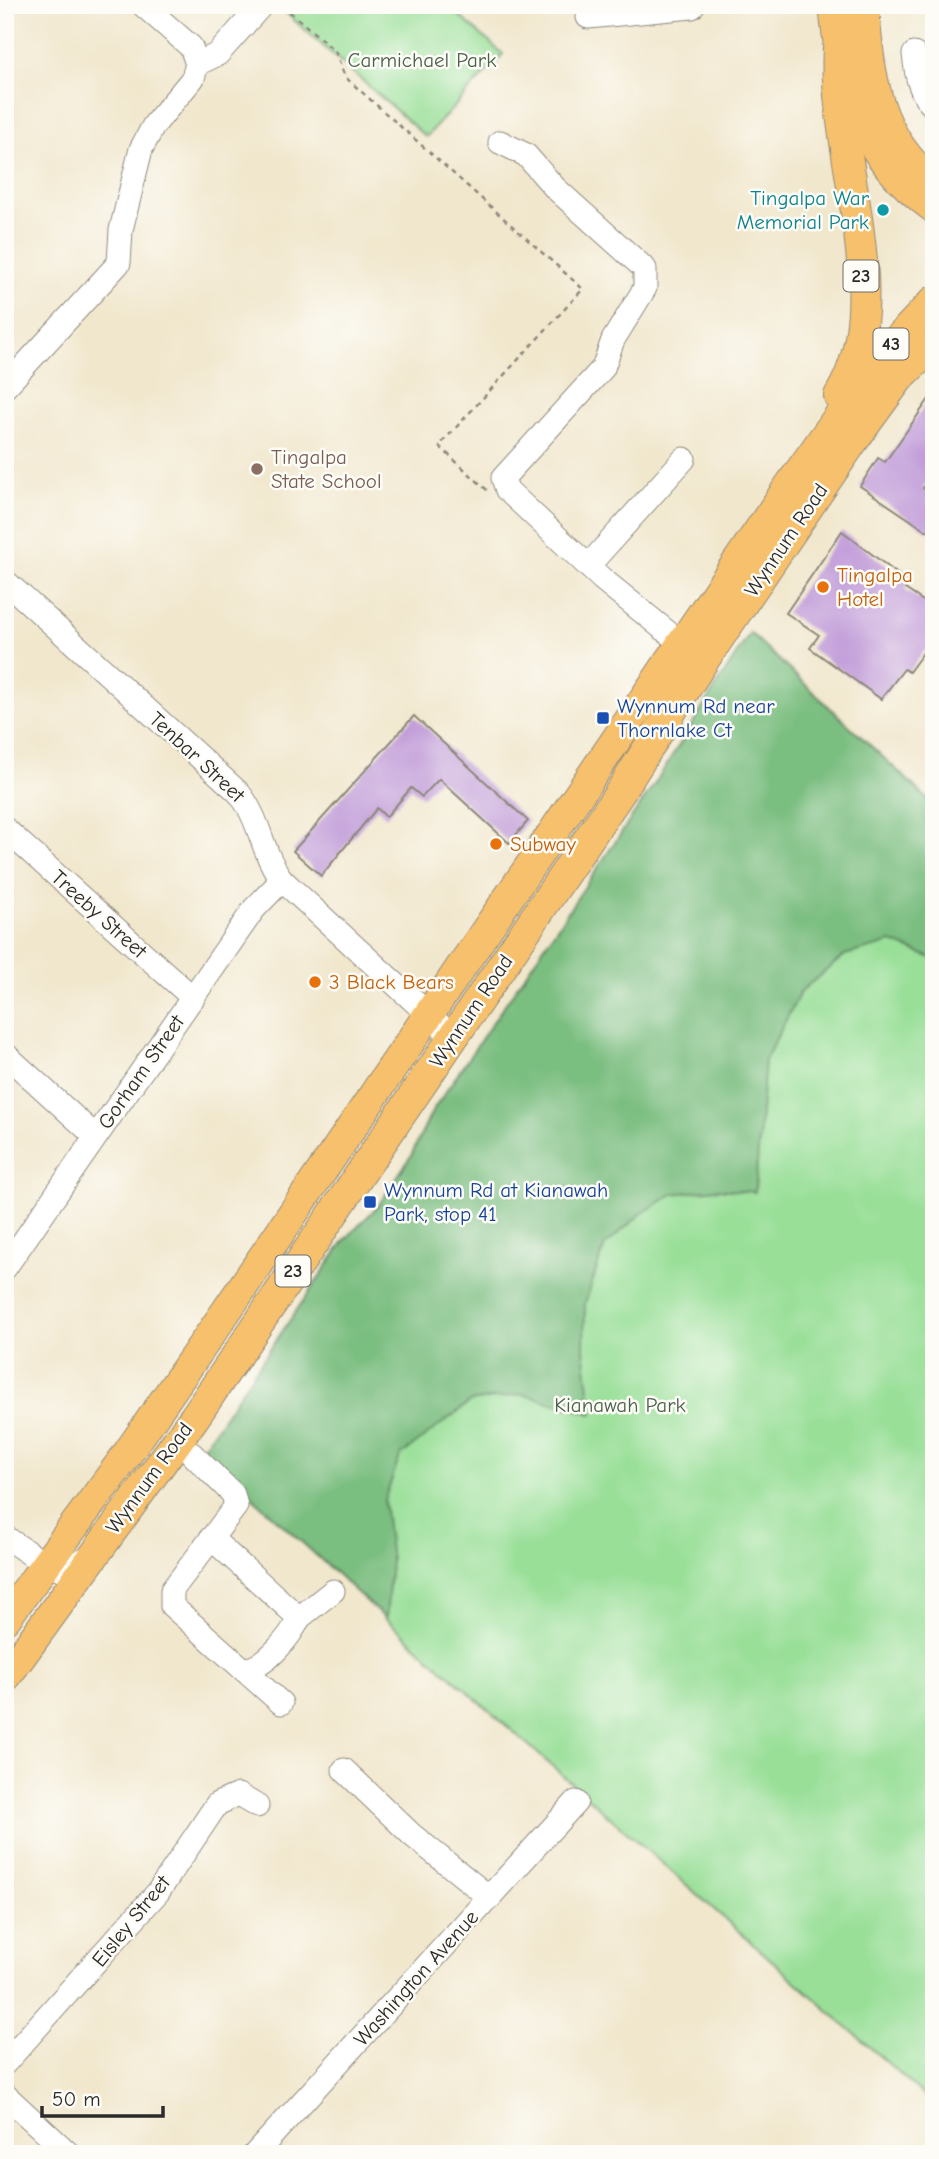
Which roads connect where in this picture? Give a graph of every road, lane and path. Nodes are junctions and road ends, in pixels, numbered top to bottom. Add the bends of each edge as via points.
1 (143, 5) edge
2 (834, 5) edge
3 (864, 5) edge
4 (271, 7) edge
5 (692, 7) dead end
6 (648, 8) edge
7 (588, 17) dead end
8 (838, 48) junction
9 (197, 64) junction
10 (934, 82) edge
11 (934, 107) edge
12 (500, 142) dead end
13 (934, 183) edge
14 (934, 208) edge
15 (583, 289) dead end
16 (934, 301) edge
17 (934, 344) edge
18 (5, 387) edge
19 (684, 459) dead end
20 (788, 488) junction
21 (595, 573) junction
22 (5, 581) edge
23 (682, 644) junction
24 (5, 829) edge
25 (282, 880) junction
26 (193, 999) junction
27 (428, 1014) junction
28 (453, 1037) junction
29 (5, 1054) edge
30 (95, 1136) junction
31 (5, 1268) edge
32 (265, 1311) junction
33 (225, 1313) junction
34 (192, 1454) dead end
35 (5, 1537) edge
36 (211, 1538) junction
37 (91, 1557) junction
38 (45, 1564) junction
39 (333, 1591) dead end
40 (299, 1618) junction
41 (5, 1619) edge
42 (244, 1670) junction
43 (5, 1678) edge
44 (281, 1703) dead end
45 (343, 1774) dead end
46 (576, 1802) dead end
47 (257, 1806) dead end
48 (484, 1904) junction
49 (5, 2063) edge
50 (5, 2095) edge
51 (263, 2151) edge
52 (69, 2154) edge

1 - 9 street via 191,47
2 - 8 main road, 23
3 - 13 main road via 877,105 903,153
4 - 9 street via 218,54
4 - 15 path via 335,51 345,77
5 - 6 street
6 - 7 street
8 - 14 main road, 23 via 849,98 867,138 890,171
8 - 20 main road, 23 via 836,76 853,189 862,318 845,386
9 - 18 street via 193,78 154,125 141,149 121,230 119,263
10 - 11 street via 915,60 926,99
12 - 21 street via 526,155 555,188 645,269 645,288 613,340 603,368 503,478 507,490
16 - 20 main road, Wynnum Road / 43 via 881,357
17 - 28 main road, Wynnum Road / 23 via 899,378 853,441
19 - 21 street
20 - 23 main road, Wynnum Road / 23
21 - 23 street
22 - 25 street, Tenbar Street via 238,792 253,812 268,857
23 - 27 main road, Wynnum Road / 23
24 - 26 street, Treeby Street
25 - 26 street, Gorham Street via 254,909
25 - 27 street, Tenbar Street
26 - 30 street, Gorham Street
27 - 28 street, Tenbar Street
27 - 33 main road, Wynnum Road / 23
28 - 32 main road, Wynnum Road / 23
29 - 30 street
30 - 31 street, Gorham Street
32 - 33 main road via 252,1303
32 - 37 main road, Wynnum Road / 23 via 166,1458
33 - 38 main road, Wynnum Road / 23
34 - 36 street via 233,1494 236,1506
35 - 38 street
36 - 40 street
36 - 42 street via 172,1590 172,1606
37 - 38 street via 61,1570
37 - 43 main road, Wynnum Road / 23
38 - 41 main road, Wynnum Road / 23
39 - 40 street
40 - 42 street via 294,1630 255,1669
42 - 44 street
45 - 48 street
46 - 48 street, Washington Avenue
47 - 49 street, Eisley Street via 238,1795 217,1804 158,1892
48 - 51 street, Washington Avenue
50 - 52 street

